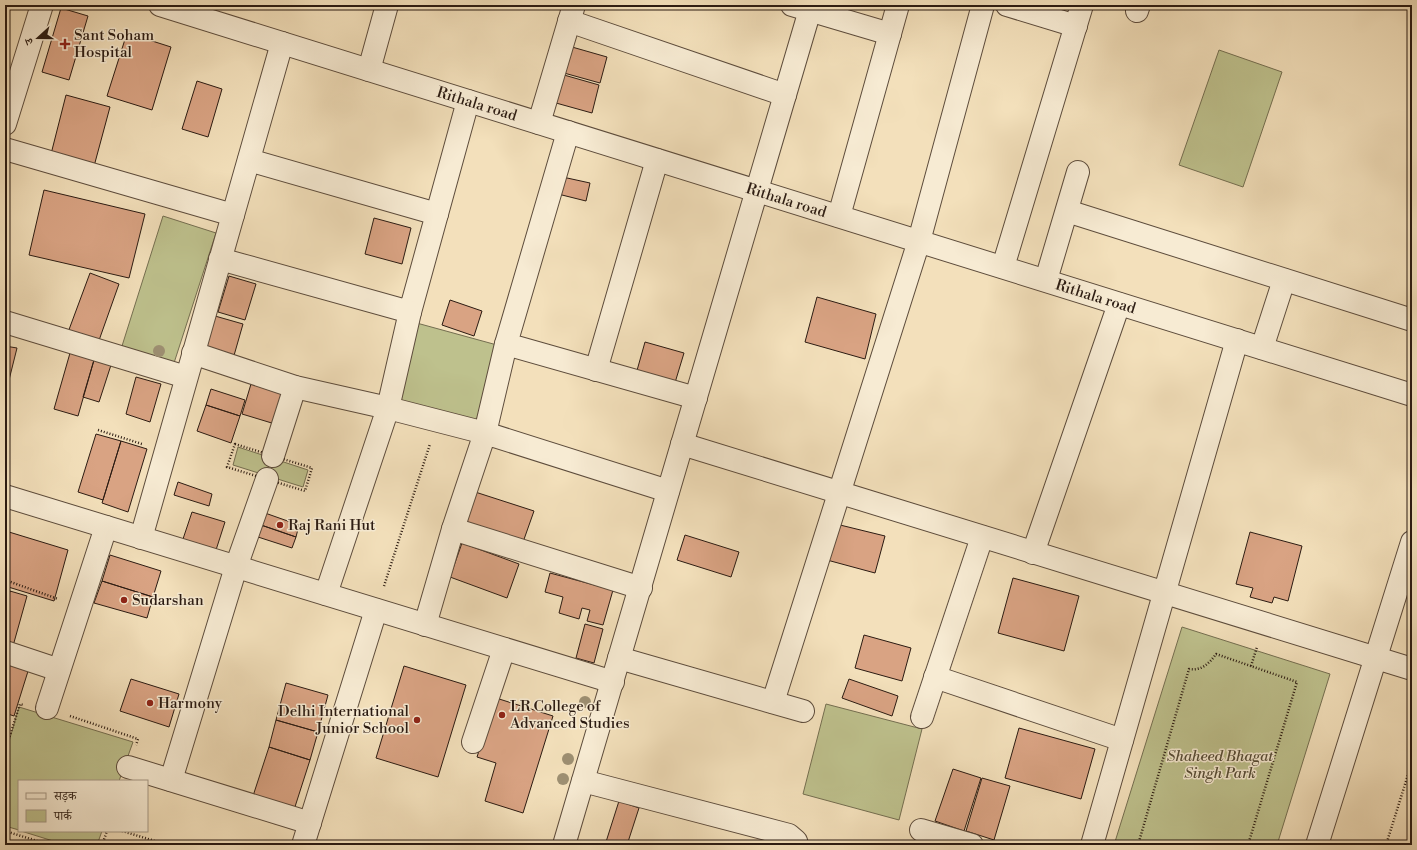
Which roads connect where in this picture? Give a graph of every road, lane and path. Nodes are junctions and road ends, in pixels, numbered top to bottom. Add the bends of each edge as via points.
1 (42, 5) edge
2 (160, 5) edge
3 (387, 5) edge
4 (898, 5) edge
5 (983, 5) edge
6 (1007, 5) edge
7 (1082, 5) edge
8 (801, 8) edge
9 (211, 12) edge
10 (571, 13) edge
11 (1076, 26) junction
12 (890, 34) junction
13 (282, 43) junction
14 (369, 70) junction
15 (785, 96) junction
16 (468, 101) junction
17 (539, 123) junction
18 (5, 124) edge
19 (568, 132) junction
20 (5, 148) edge
21 (249, 160) junction
22 (657, 160) junction
23 (1078, 172) dead end
24 (757, 191) junction
25 (1067, 211) junction
26 (437, 214) junction
27 (233, 215) junction
28 (839, 216) junction
29 (919, 242) junction
30 (220, 259) junction
31 (1004, 267) junction
32 (1046, 280) junction
33 (1284, 280) junction
34 (1119, 304) junction
35 (410, 312) junction
36 (1412, 320) edge
37 (5, 322) edge
38 (1237, 340) junction
39 (506, 344) junction
40 (1262, 348) junction
41 (193, 353) junction
42 (596, 370) junction
43 (186, 377) junction
44 (295, 388) junction
45 (1412, 395) edge
46 (696, 398) junction
47 (388, 408) junction
48 (437, 421) junction
49 (98, 430) dead end
50 (485, 434) junction
51 (682, 444) junction
52 (165, 451) junction
53 (273, 456) dead end
54 (267, 479) dead end
55 (668, 491) junction
56 (840, 493) junction
57 (5, 496) edge
58 (106, 527) junction
59 (453, 529) junction
60 (982, 537) junction
61 (141, 538) junction
62 (1412, 542) edge
63 (1033, 553) junction
64 (236, 567) junction
65 (5, 580) edge
66 (641, 588) junction
67 (1164, 593) junction
68 (326, 594) junction
69 (80, 606) junction
70 (376, 610) junction
71 (425, 624) junction
72 (504, 649) junction
73 (5, 652) edge
74 (619, 658) junction
75 (1376, 658) junction
76 (1412, 669) edge
77 (59, 670) junction
78 (934, 677) junction
79 (613, 682) junction
80 (773, 702) junction
81 (47, 708) junction
82 (803, 711) dead end
83 (922, 717) dead end
84 (1122, 740) junction
85 (473, 742) dead end
86 (5, 751) edge
87 (1412, 762) edge
88 (128, 767) joint
89 (171, 780) junction
90 (583, 781) junction
91 (310, 823) junction
92 (921, 830) dead end
93 (5, 831) edge
94 (107, 832) edge
95 (125, 832) edge
96 (959, 843) edge
97 (50, 845) edge
98 (102, 845) edge
99 (168, 845) edge
100 (303, 845) edge
101 (564, 845) edge
102 (797, 845) edge
103 (1092, 845) edge
104 (1138, 845) edge
105 (1248, 845) edge
106 (1317, 845) edge
107 (1386, 845) edge

1 - 18 street
2 - 9 street, Rithala road
3 - 14 street
4 - 12 street
5 - 29 street
6 - 11 street
7 - 11 street
8 - 12 street
8 - 15 street
9 - 13 street, Rithala road
10 - 15 street
10 - 17 street
11 - 31 street
12 - 28 street
13 - 14 street, Rithala road
13 - 21 street
14 - 16 street, Rithala road
15 - 24 street
16 - 17 street, Rithala road
16 - 26 street
17 - 19 street, Rithala road
19 - 22 street, Rithala road
19 - 39 street
20 - 27 street
21 - 26 street
21 - 27 street
22 - 24 street, Rithala road
22 - 42 street
23 - 25 street
24 - 28 street, Rithala road
24 - 46 street
25 - 32 street
25 - 33 street
26 - 35 street
27 - 30 street
28 - 29 street, Rithala road
29 - 31 street, Rithala road
29 - 56 street
30 - 35 street
30 - 41 street
31 - 32 street, Rithala road
32 - 34 street, Rithala road
33 - 36 street
33 - 40 street
34 - 38 street, Rithala road
34 - 63 street
35 - 47 street
37 - 43 street
38 - 40 street, Rithala road
38 - 67 street
39 - 42 street
39 - 50 street
40 - 45 street, Rithala road
41 - 43 street
41 - 44 street
42 - 46 street
43 - 52 street
44 - 47 street
44 - 53 street
46 - 51 street
47 - 48 street
47 - 68 street
48 - 50 street
48 - 70 path
49 - 52 path
50 - 55 street
50 - 59 street
51 - 55 street
51 - 56 street
52 - 61 street
54 - 64 street
55 - 66 street
56 - 60 street
56 - 80 street
57 - 58 street
58 - 61 street
58 - 69 street
59 - 66 street
59 - 71 street
60 - 63 street
60 - 78 street
61 - 64 street
62 - 75 street
63 - 67 street
64 - 68 street
64 - 89 street
65 - 69 path
66 - 74 street
67 - 75 street
67 - 84 street
68 - 70 street
69 - 77 street
70 - 71 street
70 - 91 street
71 - 72 street
72 - 79 street
72 - 85 street
73 - 77 street
74 - 79 street
74 - 80 street
75 - 76 street
75 - 106 street
77 - 81 street
78 - 83 street
78 - 84 street
79 - 90 street
80 - 82 street
81 - 86 path via 20,704
81 - 88 path via 138,739
84 - 103 street
87 - 107 path
88 - 89 street
89 - 91 street
90 - 101 street
90 - 102 street via 789,835
91 - 100 street
92 - 96 street
93 - 97 path
94 - 98 path
95 - 99 path
104 - 105 path via 1189,669 1196,670 1205,666 1216,654 1297,682

